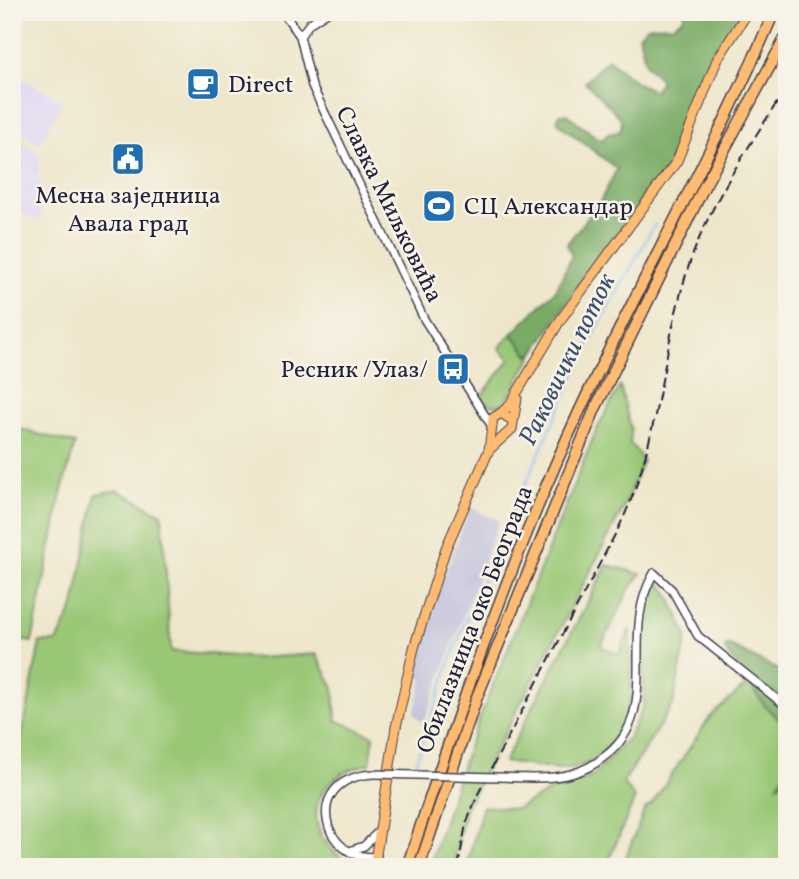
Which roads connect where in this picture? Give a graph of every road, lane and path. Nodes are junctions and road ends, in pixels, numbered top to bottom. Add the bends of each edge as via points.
1 (283, 12) edge
2 (327, 12) edge
3 (774, 12) edge
4 (747, 14) edge
5 (787, 35) edge
6 (300, 36) junction
7 (521, 386) junction
8 (481, 405) junction
9 (500, 413) junction
10 (512, 420) junction
11 (491, 426) junction
12 (505, 434) junction
13 (489, 450) junction
14 (787, 707) edge
15 (382, 823) junction
16 (351, 850) junction
17 (377, 856) junction
18 (367, 867) edge
19 (374, 867) edge
20 (407, 867) edge
21 (419, 867) edge

1 - 6 street, Славка Миљковића
2 - 6 street
3 - 20 highway, Обилазница око Београда via 630,304 519,551
4 - 7 main road via 717,60 677,161 561,319
5 - 21 highway, Обилазница око Београда via 697,199 595,409 477,697
6 - 8 street, Славка Миљковића via 312,86 424,319
7 - 9 main road
7 - 10 main road
8 - 9 street
8 - 11 street, Славка Миљковића
9 - 10 main road
9 - 11 main road
10 - 12 main road via 512,429
11 - 12 main road
11 - 13 main road
12 - 13 main road
13 - 15 main road via 451,536 422,620 399,713
14 - 16 street, bridge via 698,636 672,590 654,573 638,612 639,689 627,731 608,755 564,777 374,774 343,781 328,802 326,817 330,833
15 - 16 street via 372,840
15 - 17 main road
16 - 17 street
16 - 18 street
17 - 19 main road

